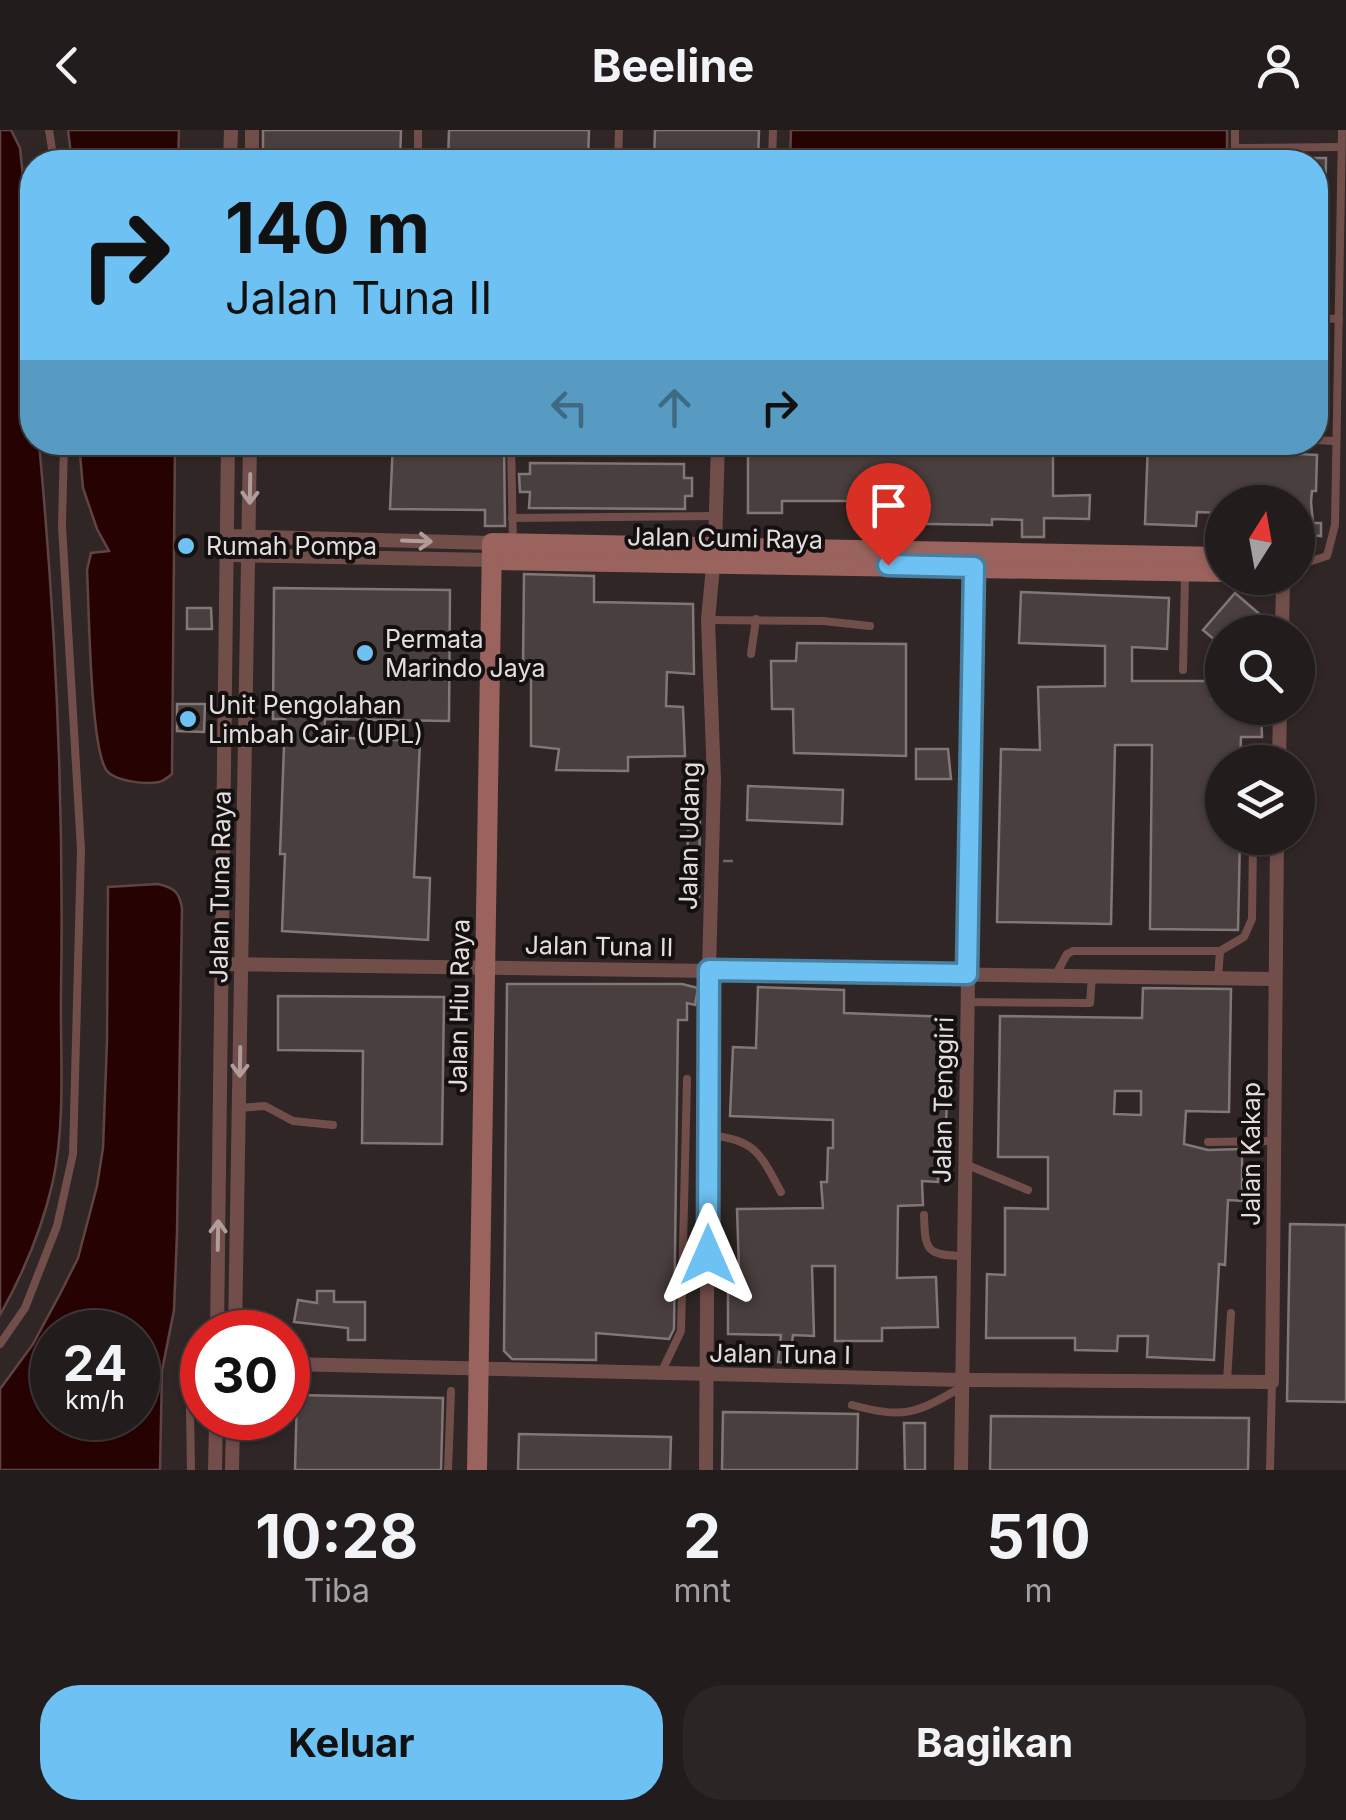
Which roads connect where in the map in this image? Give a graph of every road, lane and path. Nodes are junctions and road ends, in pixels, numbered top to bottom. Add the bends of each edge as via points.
1 (1236, 130) edge
2 (1342, 130) edge
3 (1342, 147) junction
4 (1235, 148) joint
5 (1328, 318) edge
6 (1338, 318) junction
7 (1328, 441) edge
8 (1334, 441) junction
9 (64, 455) edge
10 (228, 455) edge
11 (250, 455) edge
12 (511, 455) edge
13 (718, 455) edge
14 (716, 516) junction
15 (512, 518) junction
16 (227, 536) junction
17 (249, 536) junction
18 (335, 539) junction
19 (499, 549) junction
20 (715, 554) junction
21 (226, 555) junction
22 (250, 556) junction
23 (335, 556) junction
24 (974, 559) junction
25 (1205, 560) edge
26 (1315, 560) edge
27 (1185, 564) junction
28 (1205, 568) edge
29 (756, 619) junction
30 (708, 620) junction
31 (870, 626) dead end
32 (225, 653) junction
33 (245, 653) junction
34 (751, 654) dead end
35 (1183, 670) dead end
36 (244, 801) junction
37 (224, 802) junction
38 (1253, 855) edge
39 (1277, 855) edge
40 (1220, 951) junction
41 (223, 964) junction
42 (241, 964) junction
43 (484, 968) junction
44 (709, 970) junction
45 (967, 974) junction
46 (1054, 976) junction
47 (1092, 976) junction
48 (1218, 978) junction
49 (1274, 979) junction
50 (966, 1002) junction
51 (687, 1080) dead end
52 (239, 1108) junction
53 (334, 1125) dead end
54 (708, 1135) junction
55 (1273, 1141) junction
56 (1208, 1142) dead end
57 (965, 1164) junction
58 (220, 1187) junction
59 (237, 1188) junction
60 (1028, 1190) dead end
61 (781, 1192) dead end
62 (924, 1215) dead end
63 (964, 1256) junction
64 (217, 1310) edge
65 (234, 1310) edge
66 (1232, 1313) dead end
67 (0, 1344) edge
68 (310, 1365) edge
69 (477, 1369) junction
70 (661, 1373) junction
71 (707, 1375) junction
72 (1227, 1382) junction
73 (1272, 1382) junction
74 (962, 1383) junction
75 (451, 1391) dead end
76 (852, 1404) dead end
77 (191, 1440) edge
78 (215, 1440) edge
79 (233, 1440) edge
80 (192, 1470) edge
81 (214, 1470) edge
82 (232, 1470) edge
83 (448, 1470) edge
84 (476, 1470) edge
85 (706, 1470) edge
86 (961, 1470) edge
87 (1270, 1470) edge

1 - 4 lane
2 - 3 lane
3 - 4 lane
3 - 6 lane
5 - 6 lane
6 - 8 lane
7 - 8 lane
8 - 26 lane via 1335,525 1327,556
9 - 67 lane via 81,850 73,1154 58,1226 25,1308
10 - 16 street, Jalan Tuna Raya
11 -> 17 street, Jalan Tuna Raya
12 - 15 lane
13 - 14 street, Jalan Udang
14 - 15 lane
14 - 20 street, Jalan Udang
15 - 19 lane
16 - 17 street, Jalan Cumi Raya
16 - 21 street, Jalan Tuna Raya
17 - 18 street, Jalan Cumi Raya
17 - 22 street, Jalan Tuna Raya
18 -> 19 street, Jalan Cumi Raya
18 - 23 street
19 - 20 street, Jalan Cumi Raya
19 - 23 street, Jalan Cumi Raya
19 - 43 street, Jalan Hiu Raya
20 - 24 street, Jalan Cumi Raya
20 - 30 street, Jalan Udang
21 - 22 street, Jalan Cumi Raya
21 - 32 street, Jalan Tuna Raya
22 - 23 street, Jalan Cumi Raya
22 - 33 street, Jalan Tuna Raya
24 - 27 street, Jalan Cumi Raya
24 - 45 street, Jalan Tenggiri
25 - 27 street, Jalan Cumi Raya
27 - 28 street, Jalan Cumi Raya
27 - 35 lane
29 - 30 lane
29 - 31 lane
29 - 34 lane
30 - 44 street, Jalan Udang via 714,780
32 - 33 street
32 - 37 street, Jalan Tuna Raya
33 - 36 street, Jalan Tuna Raya
36 - 37 street
36 - 42 street, Jalan Tuna Raya
37 - 41 street, Jalan Tuna Raya
38 - 40 lane via 1252,920 1244,936
39 - 49 street, Jalan Kakap
40 - 46 lane via 1073,951
40 - 48 lane
41 - 42 street, Jalan Tuna II
41 - 58 street, Jalan Tuna Raya
42 - 43 street, Jalan Tuna II
42 -> 52 street, Jalan Tuna Raya
43 - 44 street, Jalan Tuna II
43 - 69 street, Jalan Hiu Raya
44 - 45 street, Jalan Tuna II
44 - 54 street, Jalan Udang
45 - 46 street, Jalan Tuna II
45 - 50 street, Jalan Tenggiri
46 - 47 street, Jalan Tuna II
47 - 48 street, Jalan Tuna II
47 - 50 lane via 1090,1003
48 - 49 street, Jalan Tuna II
49 - 55 street, Jalan Kakap
50 - 57 street, Jalan Tenggiri
51 - 70 lane via 680,1331
52 - 53 lane via 265,1106 294,1120
52 - 59 street, Jalan Tuna Raya
54 - 61 lane via 752,1146
54 - 71 street, Jalan Udang
55 - 56 lane
55 - 73 street, Jalan Kakap
57 - 60 lane
57 - 63 street, Jalan Tenggiri
58 - 59 street
64 -> 58 street, Jalan Tuna Raya
59 - 65 street, Jalan Tuna Raya
62 - 63 lane via 929,1250
63 - 74 street, Jalan Tenggiri
66 - 72 lane
68 - 69 street, Jalan Tuna I
69 - 70 street, Jalan Tuna I
69 - 84 street, Jalan Hiu Raya
70 - 71 street, Jalan Tuna I
71 - 74 street, Jalan Tuna I
71 - 85 street, Jalan Udang
72 - 73 street, Jalan Tuna I
72 - 74 street, Jalan Tuna I
73 - 87 lane, Jalan Kakap
74 - 76 lane via 906,1414
74 - 86 street, Jalan Tenggiri
75 - 83 lane
77 - 80 lane
78 - 81 street
79 - 82 street

